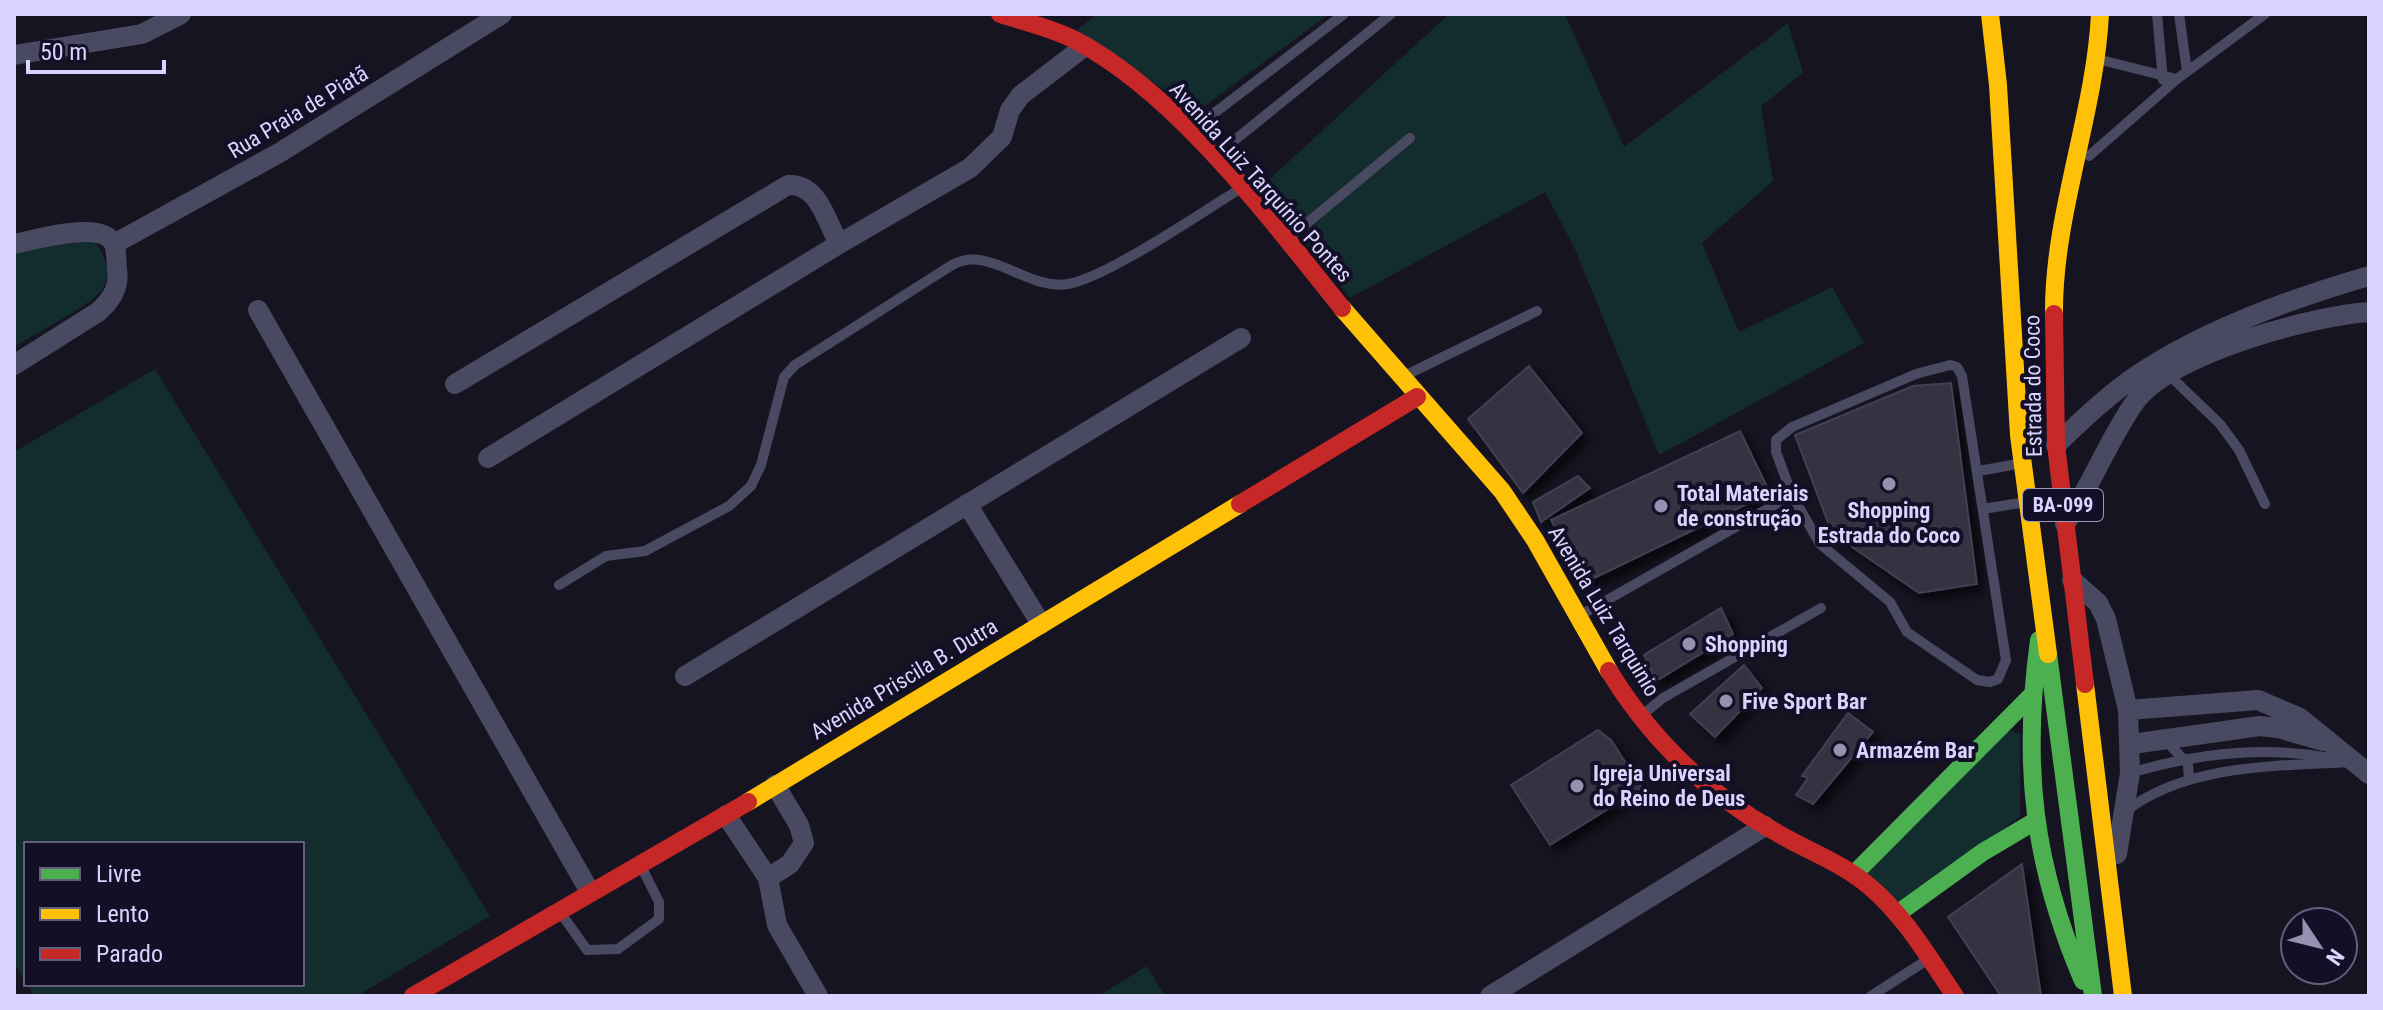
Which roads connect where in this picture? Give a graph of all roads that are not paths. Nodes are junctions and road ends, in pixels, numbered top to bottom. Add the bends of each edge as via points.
1 (181, 14) edge
2 (502, 14) edge
3 (1000, 14) edge
4 (1344, 14) edge
5 (1391, 14) edge
6 (1990, 14) edge
7 (2100, 14) edge
8 (2157, 14) edge
9 (2179, 14) edge
10 (2265, 14) edge
11 (1085, 46) junction
12 (14, 55) edge
13 (2098, 58) junction
14 (2187, 71) junction
15 (2162, 74) junction
16 (2177, 79) junction
17 (2164, 90) junction
18 (1189, 133) junction
19 (1410, 138) dead end
20 (1213, 157) junction
21 (2078, 165) junction
22 (1240, 189) junction
23 (1285, 241) junction
24 (14, 244) edge
25 (114, 244) junction
26 (839, 244) junction
27 (2369, 276) edge
28 (258, 310) dead end
29 (1537, 311) dead end
30 (2369, 312) edge
31 (2245, 332) junction
32 (1241, 338) dead end
33 (14, 365) edge
34 (2165, 367) junction
35 (1400, 378) junction
36 (455, 384) dead end
37 (1417, 397) junction
38 (2056, 445) junction
39 (488, 458) dead end
40 (2023, 463) junction
41 (1979, 471) junction
42 (1792, 495) junction
43 (2028, 502) junction
44 (967, 504) junction
45 (2265, 504) dead end
46 (1983, 509) junction
47 (2065, 524) junction
48 (2071, 580) junction
49 (559, 585) dead end
50 (1821, 608) dead end
51 (2043, 612) junction
52 (1579, 616) junction
53 (1041, 624) junction
54 (685, 676) dead end
55 (2031, 696) junction
56 (2280, 707) junction
57 (2157, 708) junction
58 (2128, 710) junction
59 (1640, 717) junction
60 (2278, 728) junction
61 (2164, 739) junction
62 (2132, 744) junction
63 (2334, 745) junction
64 (2185, 759) junction
65 (2362, 768) edge
66 (2130, 773) junction
67 (2189, 780) junction
68 (775, 785) junction
69 (2124, 813) junction
70 (726, 815) junction
71 (2032, 823) junction
72 (1765, 826) junction
73 (640, 864) junction
74 (1854, 874) junction
75 (768, 878) junction
76 (590, 892) junction
77 (2109, 894) junction
78 (559, 910) junction
79 (1897, 914) junction
80 (1929, 959) junction
81 (413, 996) edge
82 (818, 996) edge
83 (1490, 996) edge
84 (1871, 996) edge
85 (1955, 996) edge
86 (2091, 996) edge
87 (2123, 996) edge

1 - 12 street via 142,34
2 - 25 street, Rua Praia de Piatã via 279,153
3 - 11 main road, Avenida Luiz Tarquínio Pontes
4 - 18 lane
5 - 20 lane
6 - 40 main road, Estrada do Coco / BA-099
7 - 13 main road, Estrada do Coco / BA-099
8 - 15 lane
9 - 14 lane
10 - 14 lane
11 - 18 main road, Avenida Luiz Tarquínio Pontes via 1145,89
11 - 26 street via 1021,95 1002,137 970,168
13 - 15 lane
13 - 21 main road, Estrada do Coco / BA-099
14 - 16 lane
15 - 16 lane
15 - 17 lane
16 - 17 lane
17 - 21 lane
18 - 20 main road, Avenida Luiz Tarquínio Pontes
19 - 23 lane
20 - 22 main road, Avenida Luiz Tarquínio Pontes
21 - 38 main road, Estrada do Coco / BA-099 via 2054,308
22 - 23 main road, Avenida Luiz Tarquínio Pontes
22 - 49 lane via 1097,274 1067,285 1044,283 976,257 963,259 795,365 784,377 761,465 751,486 729,506 645,551 606,556
23 - 35 main road, Avenida Luiz Tarquínio Pontes
24 - 25 street via 83,231 105,235
25 - 33 street via 119,278 107,304
26 - 36 street via 811,189 788,185
26 - 39 street
27 - 31 street via 2313,293
28 - 76 street
29 - 35 lane
30 - 31 street
31 - 34 street
32 - 44 street
34 - 38 street via 2111,395
34 - 45 lane via 2239,450
34 - 47 street via 2137,400
35 - 37 main road, Avenida Luiz Tarquínio Pontes
37 - 52 main road, Avenida Luiz Tarquinio via 1516,511
37 - 53 main road, Avenida Priscila B. Dutra
38 - 47 main road, Estrada do Coco / BA-099
40 - 41 lane
40 - 43 main road, Estrada do Coco / BA-099
41 - 42 lane via 1962,376 1950,365 1916,374 1782,433 1776,452
41 - 46 lane
42 - 46 lane via 1820,544 1890,602 1907,632 1977,680 1990,682 1998,679 2006,660
42 - 52 lane
43 - 46 lane
43 - 51 main road, Estrada do Coco / BA-099
44 - 53 street
44 - 54 street
47 - 48 main road, Estrada do Coco / BA-099
48 - 58 street via 2098,603 2106,619
48 - 77 main road, Estrada do Coco / BA-099
50 - 59 lane via 1663,698
51 - 55 main road
51 - 86 main road, Estrada do Coco / BA-099
52 - 59 main road, Avenida Luiz Tarquinio via 1619,690
53 - 68 main road, Avenida Priscila B. Dutra
55 - 71 main road
55 - 74 main road
56 - 57 street via 2258,700
56 - 60 street via 2274,718
56 - 63 street
57 - 58 street
57 - 61 street
58 - 62 street
59 - 72 main road, Avenida Luiz Tarquinio via 1693,773
60 - 61 street
60 - 63 street
61 - 62 street
61 - 64 lane
62 - 66 street
63 - 65 street
64 - 65 lane via 2280,750
64 - 66 lane
64 - 67 lane
65 - 67 lane via 2264,767
66 - 69 street
67 - 69 lane via 2161,788
68 - 70 main road, Avenida Priscila B. Dutra
68 - 75 street via 804,843 790,864
69 - 77 street
70 - 73 main road, Avenida Priscila B. Dutra
70 - 75 street
71 - 79 main road
71 - 86 main road via 2046,889
72 - 74 main road, Avenida Luiz Tarquinio
72 - 83 street
73 - 76 main road, Avenida Priscila B. Dutra
73 - 78 lane via 659,902 659,919 618,949 587,950
74 - 79 main road, Avenida Luiz Tarquinio
75 - 82 street via 777,925
76 - 78 main road, Avenida Priscila B. Dutra
77 - 87 main road, Estrada do Coco / BA-099
78 - 81 main road, Avenida Priscila B. Dutra
79 - 80 main road, Avenida Luiz Tarquinio
80 - 84 lane
80 - 85 main road, Avenida Luiz Tarquinio

